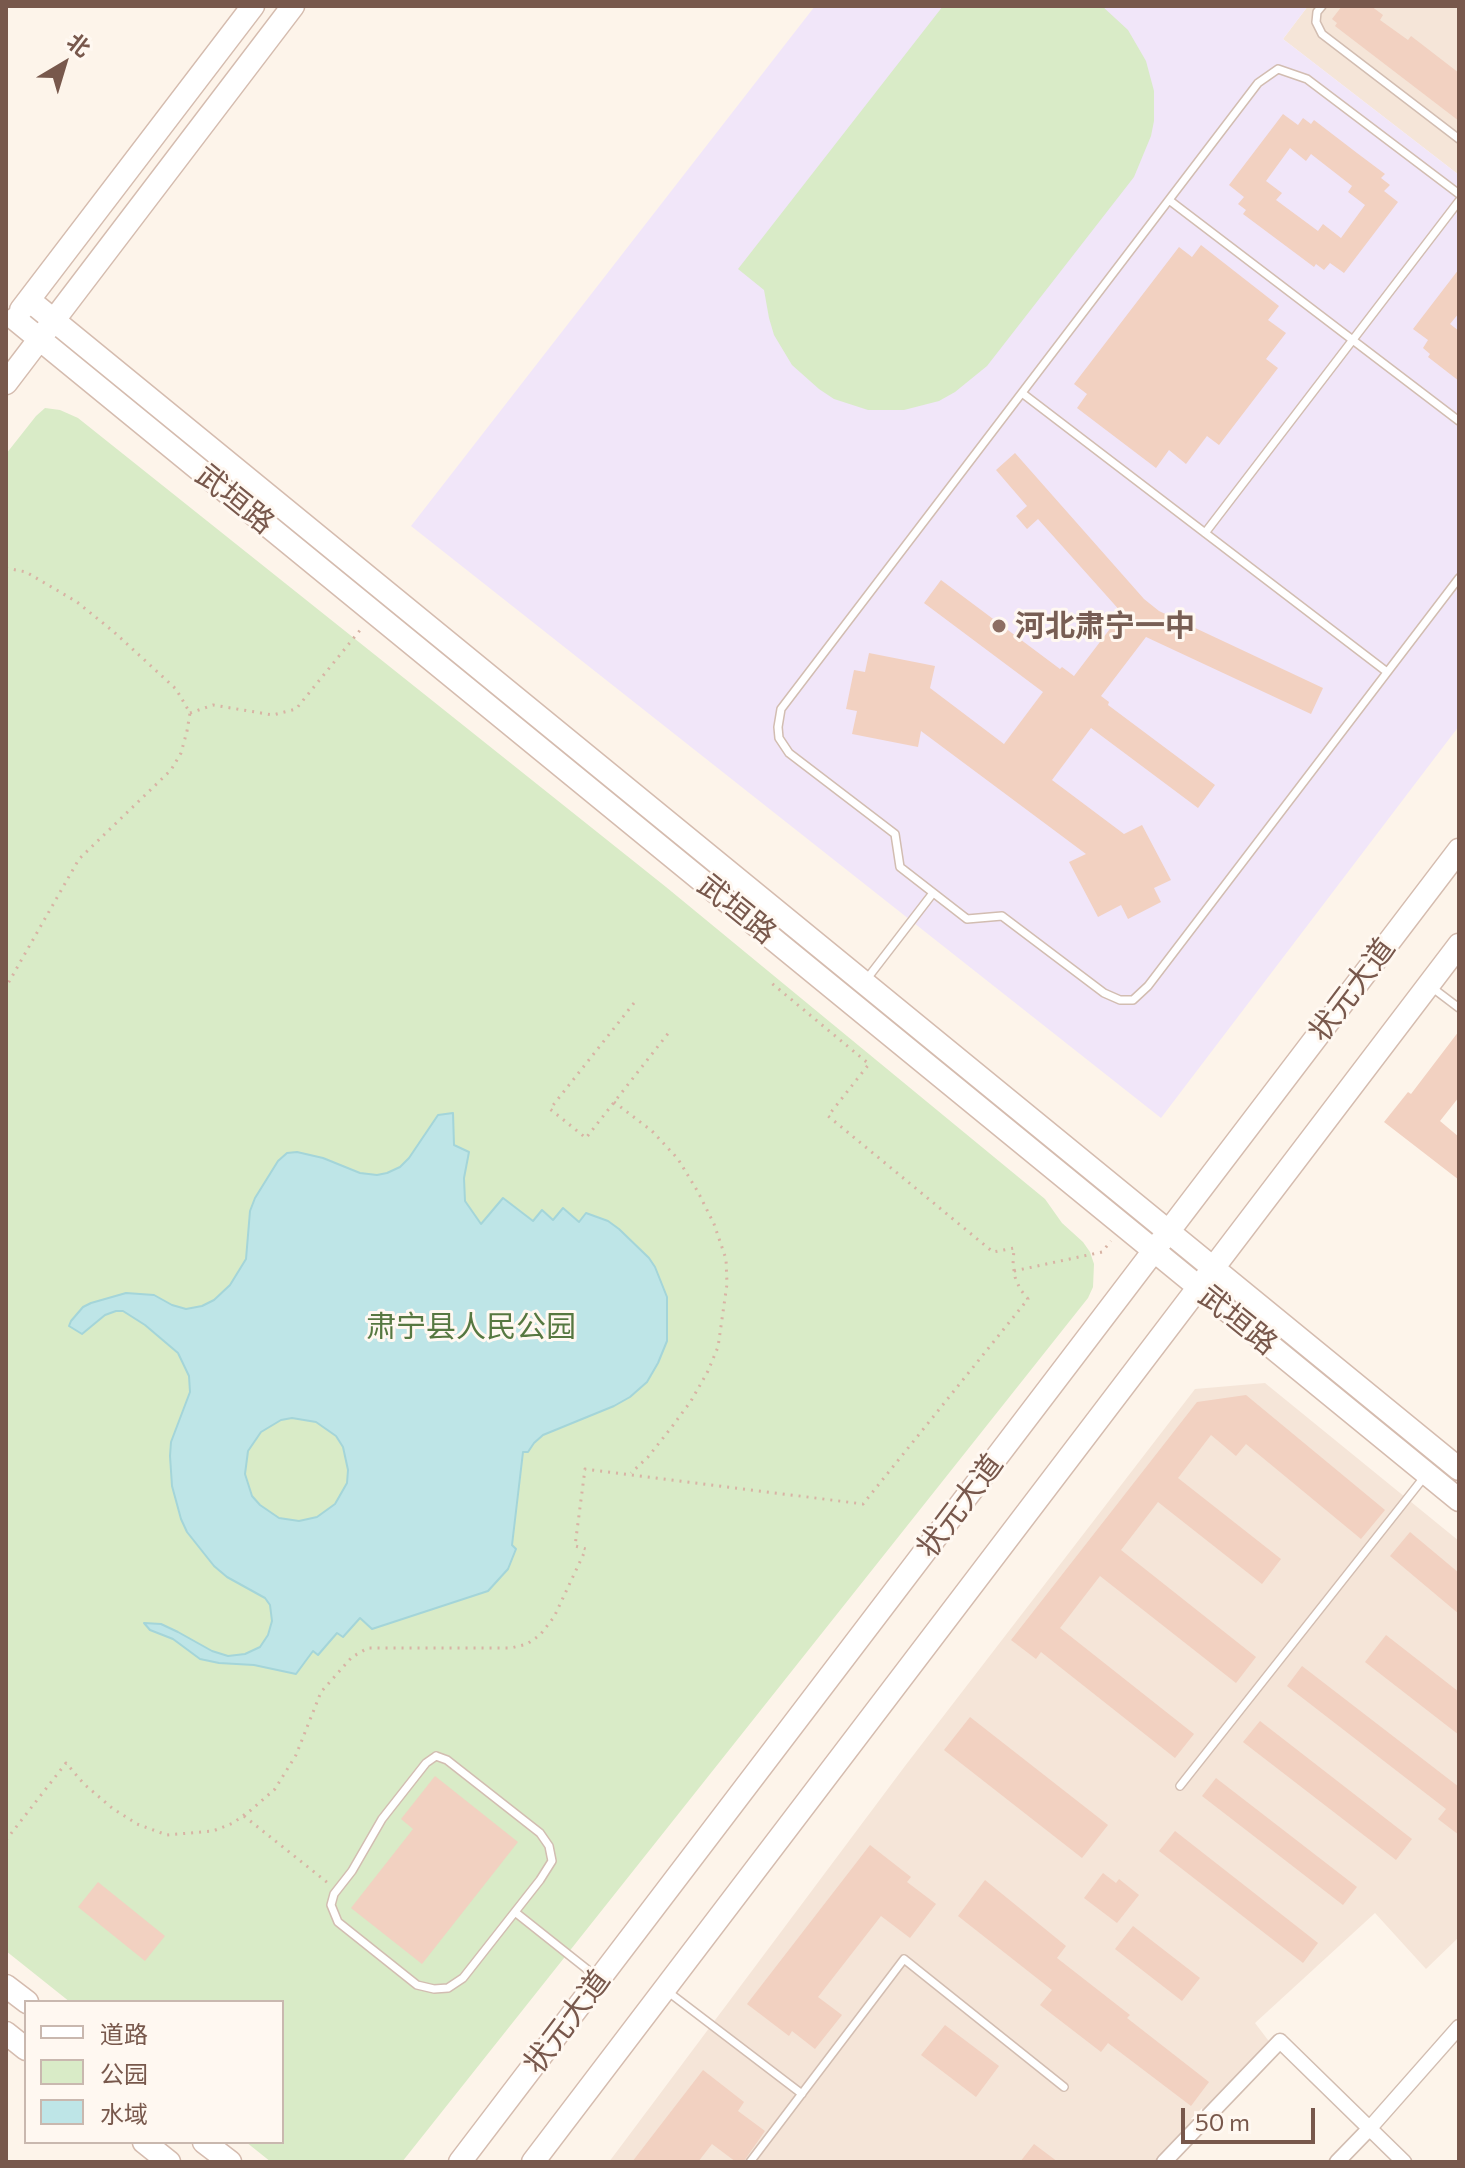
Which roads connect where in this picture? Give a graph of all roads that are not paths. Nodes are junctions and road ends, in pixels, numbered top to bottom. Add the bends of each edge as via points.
1 (253, 6) edge
2 (293, 6) edge
3 (1322, 6) edge
4 (1459, 139) edge
5 (1459, 194) edge
6 (1169, 200) junction
7 (1459, 201) edge
8 (29, 300) junction
9 (54, 320) junction
10 (10, 324) edge
11 (39, 339) junction
12 (1352, 340) junction
13 (6, 383) edge
14 (1022, 393) junction
15 (1459, 421) edge
16 (1205, 533) junction
17 (1459, 578) edge
18 (1387, 672) junction
19 (1459, 850) edge
20 (933, 893) junction
21 (1459, 945) edge
22 (864, 983) junction
23 (1428, 985) junction
24 (1459, 1008) edge
25 (1169, 1232) junction
26 (1154, 1251) junction
27 (1213, 1268) junction
28 (1198, 1287) junction
29 (1459, 1469) edge
30 (1427, 1474) junction
31 (1459, 1500) edge
32 (1180, 1786) dead end
33 (515, 1912) junction
34 (600, 1979) junction
35 (6, 1986) edge
36 (664, 1989) junction
37 (24, 2000) edge
38 (1459, 2027) edge
39 (6, 2033) edge
40 (24, 2047) edge
41 (1064, 2087) dead end
42 (802, 2094) junction
43 (1369, 2129) junction
44 (146, 2144) edge
45 (207, 2144) edge
46 (169, 2162) edge
47 (230, 2162) edge
48 (460, 2162) edge
49 (533, 2162) edge
50 (750, 2162) edge
51 (1164, 2162) edge
52 (1337, 2162) edge
53 (1404, 2162) edge

1 - 8 main road
2 - 9 main road
3 - 4 lane via 1316,22 1322,34
5 - 6 lane via 1307,79 1278,69 1258,83
6 - 12 lane
6 - 14 lane
7 - 12 lane
8 - 9 main road, 武垣路
8 - 10 main road
9 - 11 main road
9 - 22 main road, 武垣路
10 - 11 main road, 武垣路
11 - 13 main road
11 - 26 main road, 武垣路
12 - 15 lane
12 - 16 lane
14 - 16 lane
14 - 20 lane via 779,718 779,738 789,753 895,834 900,867
16 - 18 lane
17 - 18 lane
18 - 20 lane via 1133,1000 1104,993 1002,916 967,919
19 - 25 main road, 状元大道
20 - 22 lane
21 - 23 main road, 状元大道
22 - 25 main road, 武垣路
23 - 24 lane
23 - 27 main road, 状元大道
25 - 26 main road, 状元大道
25 - 27 main road, 武垣路
26 - 28 main road, 武垣路
26 - 34 main road, 状元大道
27 - 28 main road, 状元大道
27 - 29 main road, 武垣路
28 - 30 main road, 武垣路
28 - 36 main road, 状元大道
30 - 31 main road, 武垣路
30 - 32 lane
33 - 33 lane via 552,1861 549,1846 540,1833 436,1756 382,1819 331,1905 338,1922 417,1985 434,1989 448,1988 463,1978
33 - 34 lane
34 - 48 main road, 状元大道
35 - 37 main road
36 - 42 lane
36 - 49 main road, 状元大道
38 - 43 street
39 - 40 main road
41 - 42 lane via 904,1959
42 - 50 lane
43 - 51 street via 1280,2041
43 - 52 street
43 - 53 street
44 - 46 main road
45 - 47 main road

